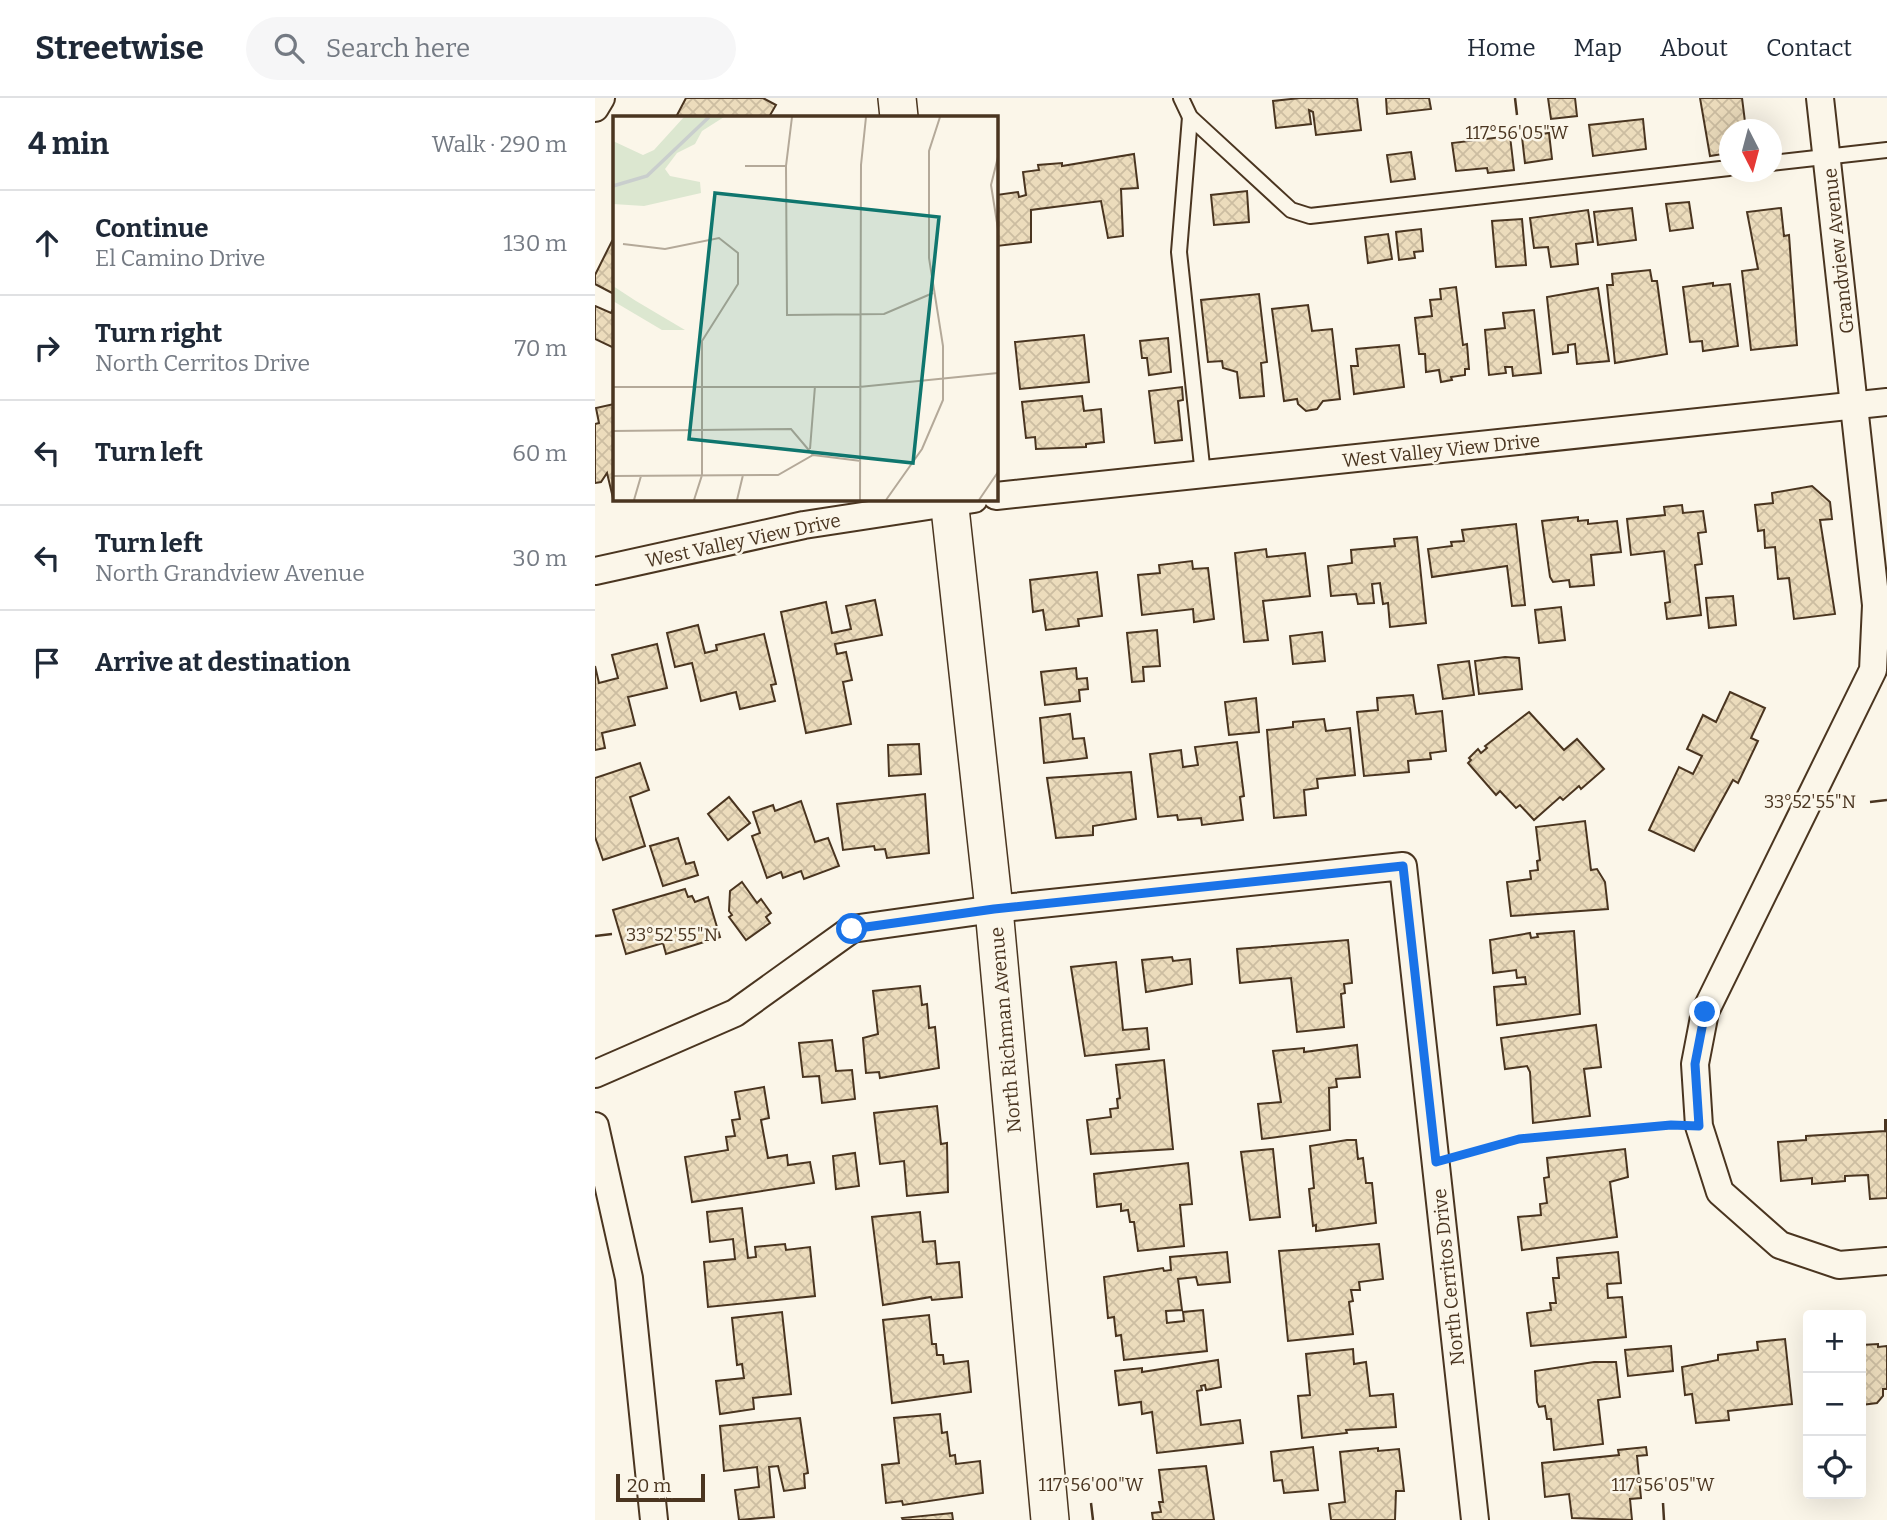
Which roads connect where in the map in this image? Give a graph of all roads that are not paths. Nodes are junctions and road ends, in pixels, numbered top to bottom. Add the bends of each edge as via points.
1 (601, 98) edge
2 (897, 98) edge
3 (1181, 98) edge
4 (1820, 98) edge
5 (595, 108) edge
6 (899, 116) edge
7 (1190, 117) junction
8 (1887, 150) edge
9 (1828, 157) junction
10 (1782, 162) edge
11 (1719, 169) edge
12 (1887, 402) edge
13 (1855, 405) junction
14 (1203, 475) junction
15 (997, 496) edge
16 (957, 500) edge
17 (595, 571) edge
18 (994, 909) junction
19 (595, 1074) edge
20 (595, 1126) edge
21 (1887, 1261) edge
22 (654, 1520) edge
23 (1050, 1520) edge
24 (1475, 1520) edge

1 - 5 street
2 - 6 street
3 - 7 lane
4 - 9 street, Grandview Avenue
7 - 11 lane via 1291,211 1310,216
7 - 14 lane via 1179,252
8 - 9 lane
9 - 10 lane
9 - 13 street, Grandview Avenue
12 - 13 street, West Valley View Drive
13 - 14 street, West Valley View Drive
13 - 21 street, Grandview Avenue via 1876,605 1873,670 1705,1012 1695,1064 1699,1126 1720,1192 1780,1245 1839,1265
14 - 15 street, West Valley View Drive
16 - 17 street, West Valley View Drive via 804,525
16 - 18 street, North Richman Avenue
18 - 19 street via 852,929 735,1013
18 - 23 street, North Richman Avenue
18 - 24 street, North Cerritos Drive via 1403,866
20 - 22 street via 629,1278

